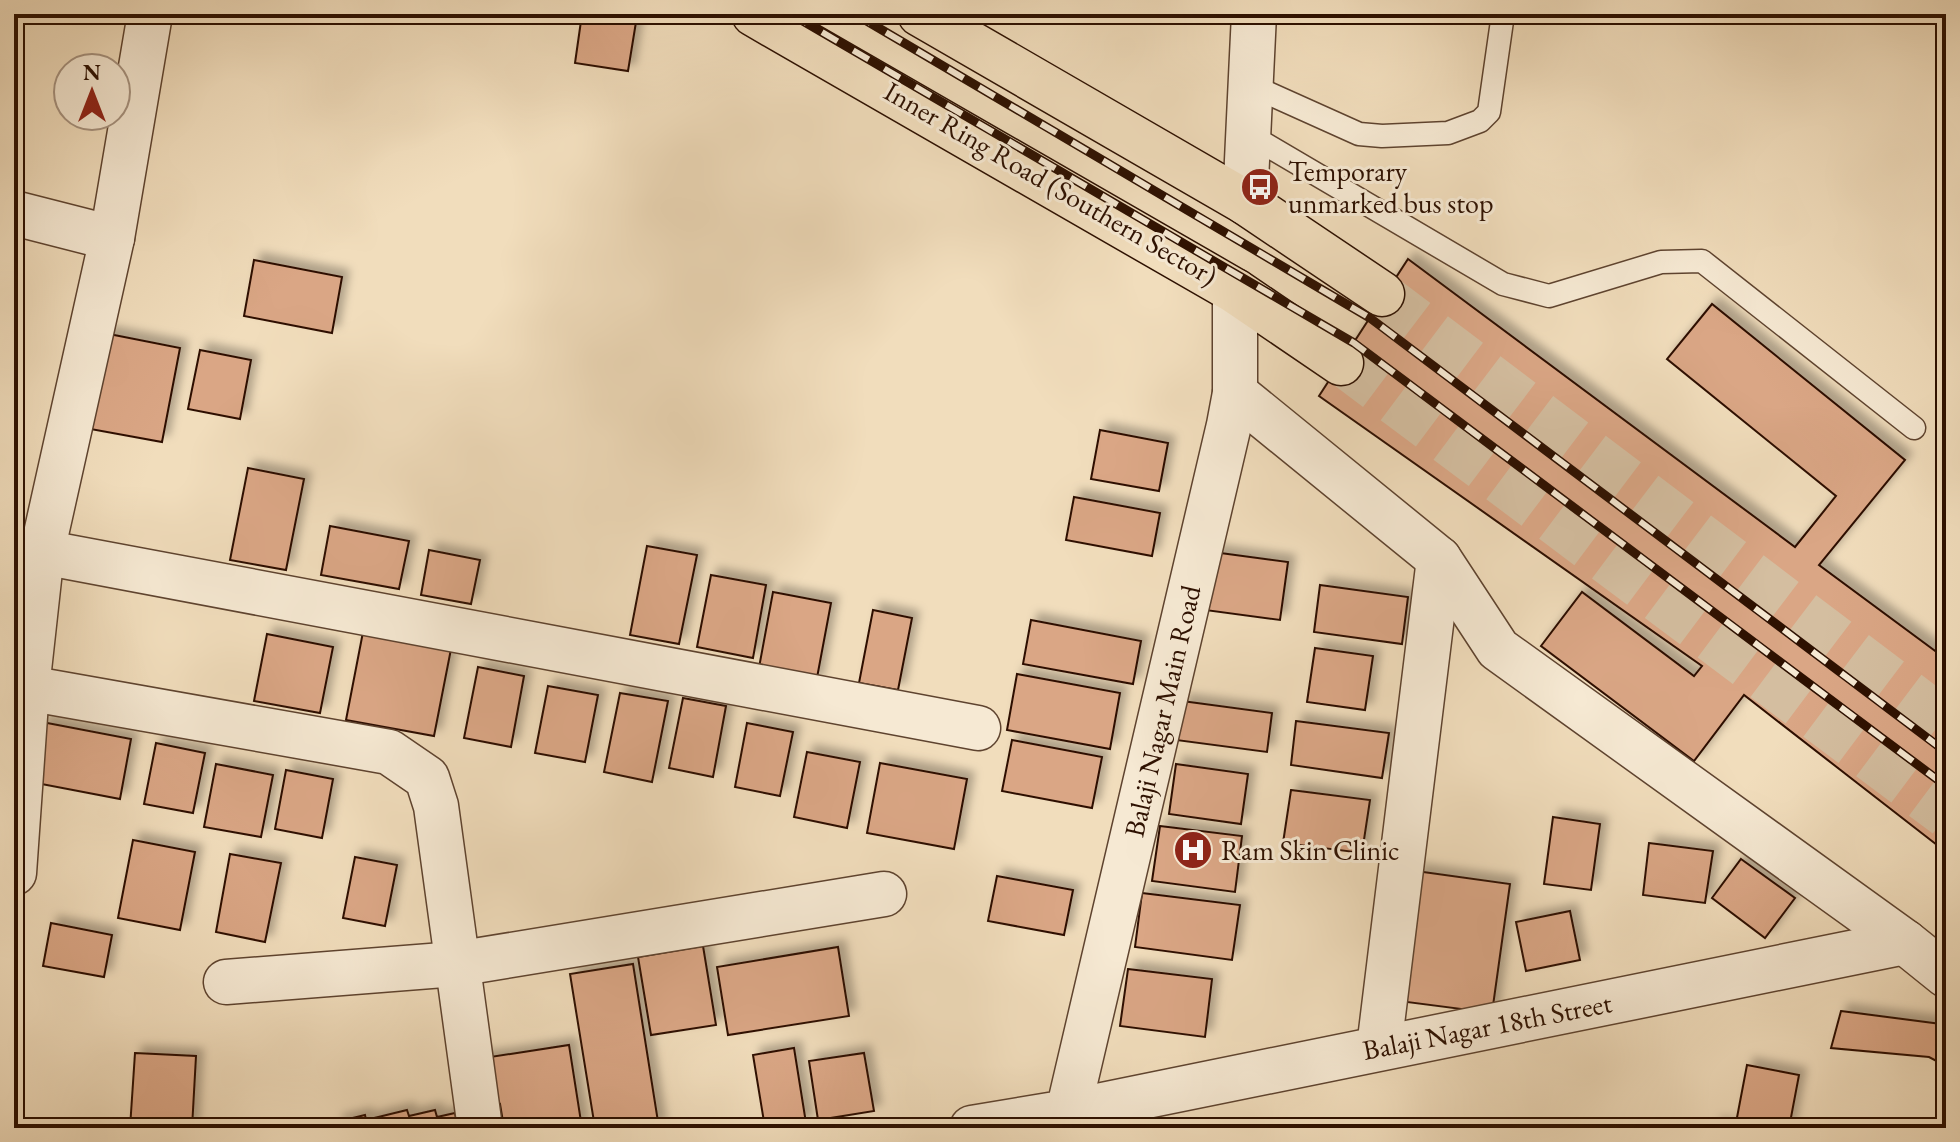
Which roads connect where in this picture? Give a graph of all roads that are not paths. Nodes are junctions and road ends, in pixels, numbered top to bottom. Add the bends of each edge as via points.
1 (150, 14) edge
2 (920, 14) edge
3 (1254, 14) edge
4 (1503, 14) edge
5 (768, 17) edge
6 (1250, 85) junction
7 (1246, 133) junction
8 (1245, 202) junction
9 (14, 213) edge
10 (112, 238) junction
11 (1235, 291) junction
12 (1382, 294) tunnel mouth
13 (1341, 363) tunnel mouth
14 (1235, 393) junction
15 (1914, 428) dead end
16 (42, 552) junction
17 (1439, 559) junction
18 (27, 688) junction
19 (978, 728) dead end
20 (14, 873) edge
21 (884, 894) dead end
22 (1905, 942) junction
23 (456, 964) junction
24 (1946, 975) edge
25 (226, 982) dead end
26 (1379, 1048) junction
27 (1066, 1120) edge
28 (480, 1128) edge
29 (972, 1128) edge

1 - 10 street
2 - 8 main road
3 - 6 street
4 - 6 lane via 1489,112 1448,133 1359,134
5 - 11 main road, Inner Ring Road (Southern Sector)
6 - 7 street
7 - 8 street
7 - 15 lane via 1503,284 1549,296 1661,262 1702,261
8 - 12 main road
9 - 10 street
10 - 16 street
11 - 13 main road, Inner Ring Road (Southern Sector)
11 - 14 street, Balaji Nagar Main Road
14 - 17 street
14 - 27 street, Balaji Nagar Main Road
16 - 18 street
16 - 19 street
17 - 22 street via 1498,649
17 - 26 street
18 - 20 street
18 - 23 street via 389,752 427,778 436,806
21 - 23 street
22 - 24 street
22 - 26 street, Balaji Nagar 18th Street
23 - 25 street
23 - 28 street
26 - 27 street, Balaji Nagar 18th Street
27 - 29 street, Balaji Nagar 18th Street

